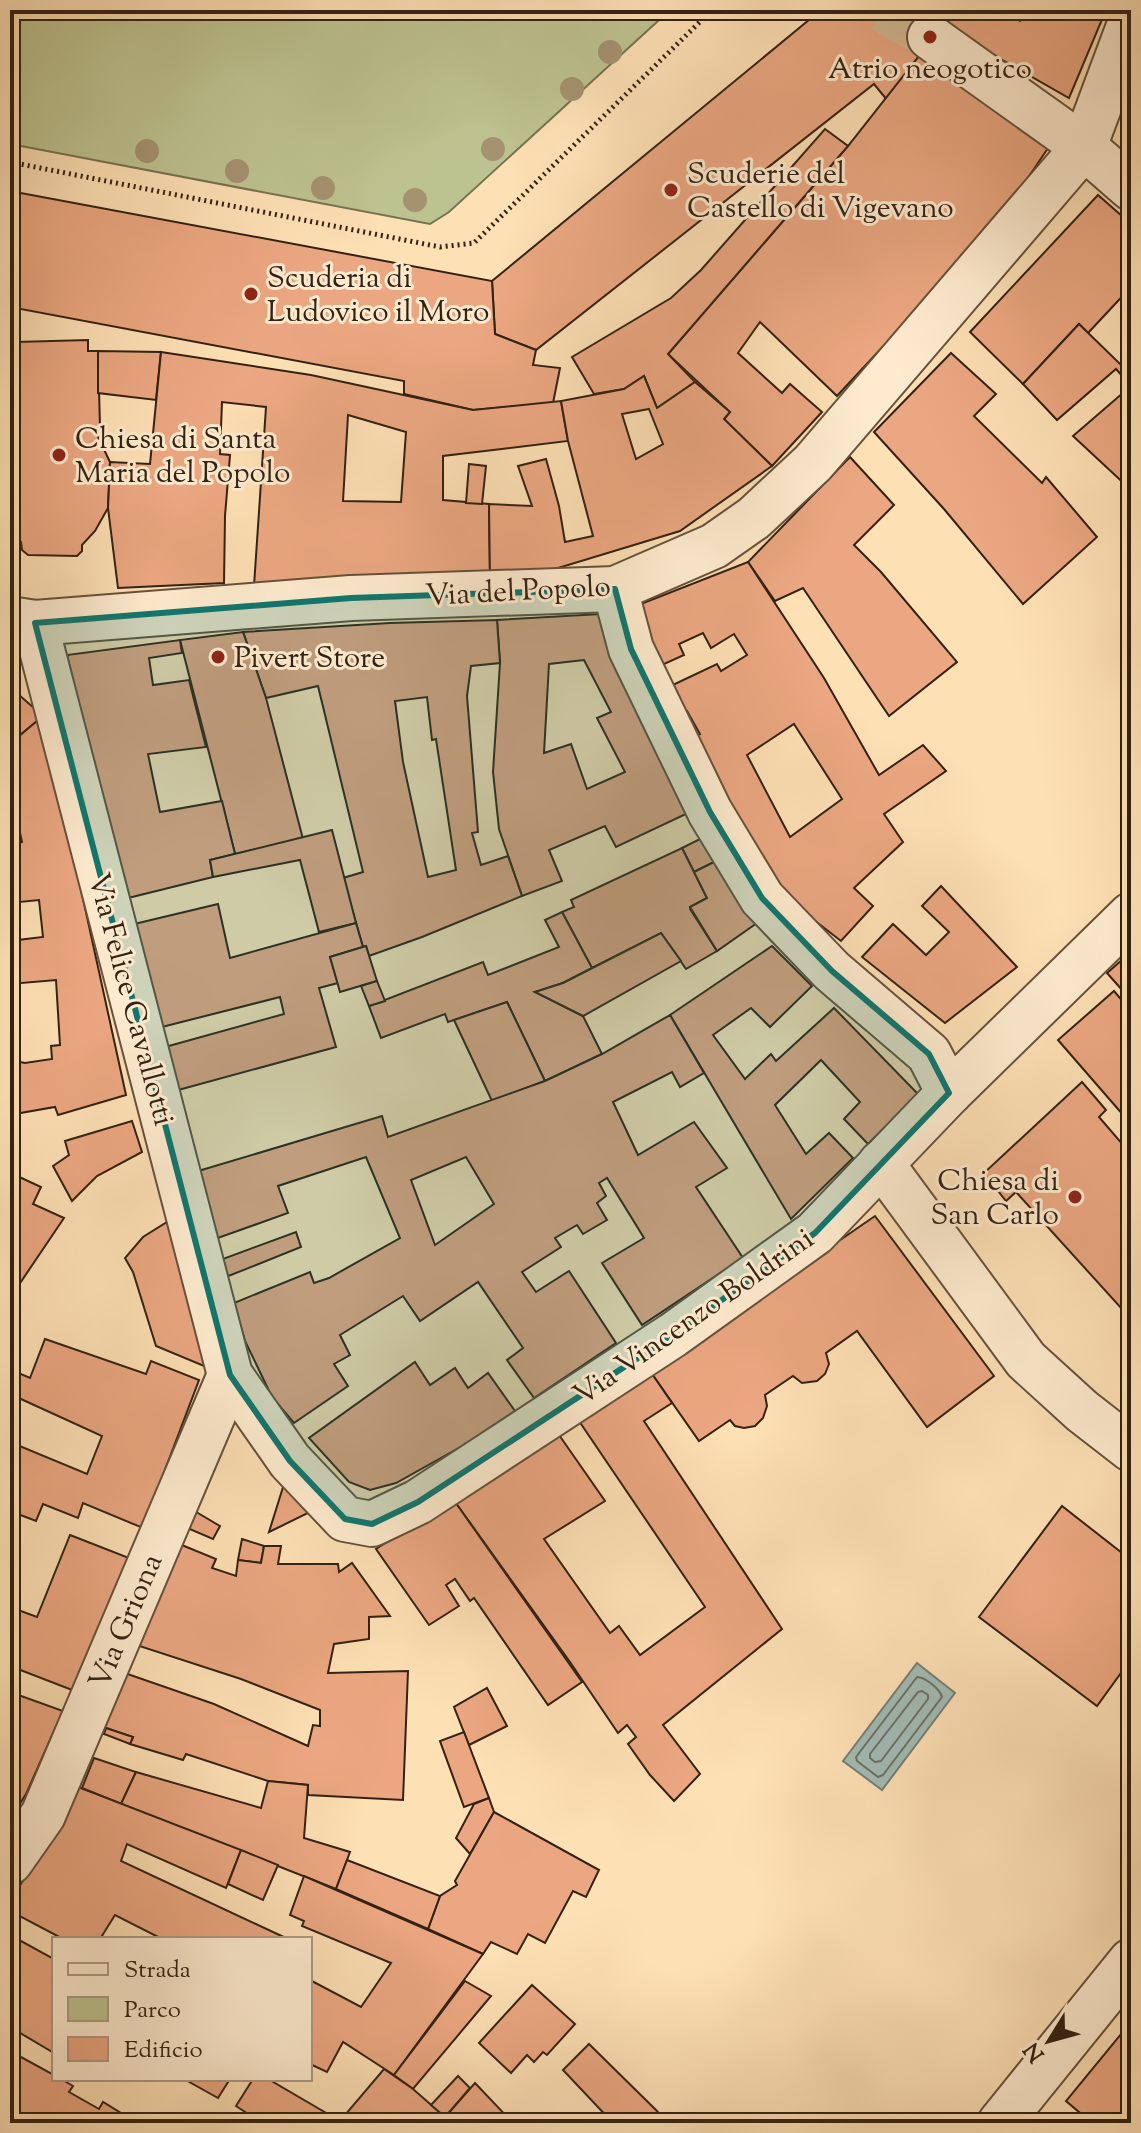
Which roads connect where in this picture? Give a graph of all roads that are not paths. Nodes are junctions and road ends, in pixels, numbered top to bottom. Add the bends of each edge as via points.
1 (1131, 21) edge
2 (930, 37) tunnel mouth
3 (1084, 147) junction
4 (1131, 188) edge
5 (615, 589) junction
6 (22, 621) edge
7 (1131, 915) edge
8 (949, 1093) junction
9 (881, 1163) junction
10 (230, 1375) junction
11 (1131, 1449) edge
12 (10, 1862) edge
13 (1131, 1961) edge
14 (1000, 2123) edge

1 - 3 street
2 - 3 street
3 - 4 street
3 - 5 street, Via del Popolo via 813,463 754,518 714,546
5 - 6 street, Via del Popolo via 351,598
5 - 8 street via 631,649 710,812 762,898 832,971 929,1054
6 - 10 street, Via Felice Cavallotti
7 - 8 street, Via Vincenzo Boldrini
8 - 9 street, Via Vincenzo Boldrini
9 - 10 street, Via Vincenzo Boldrini via 815,1233 673,1335 418,1502 372,1524 345,1519 290,1461
9 - 11 street via 1026,1360
10 - 12 street, Via Griona via 43,1815
13 - 14 street

